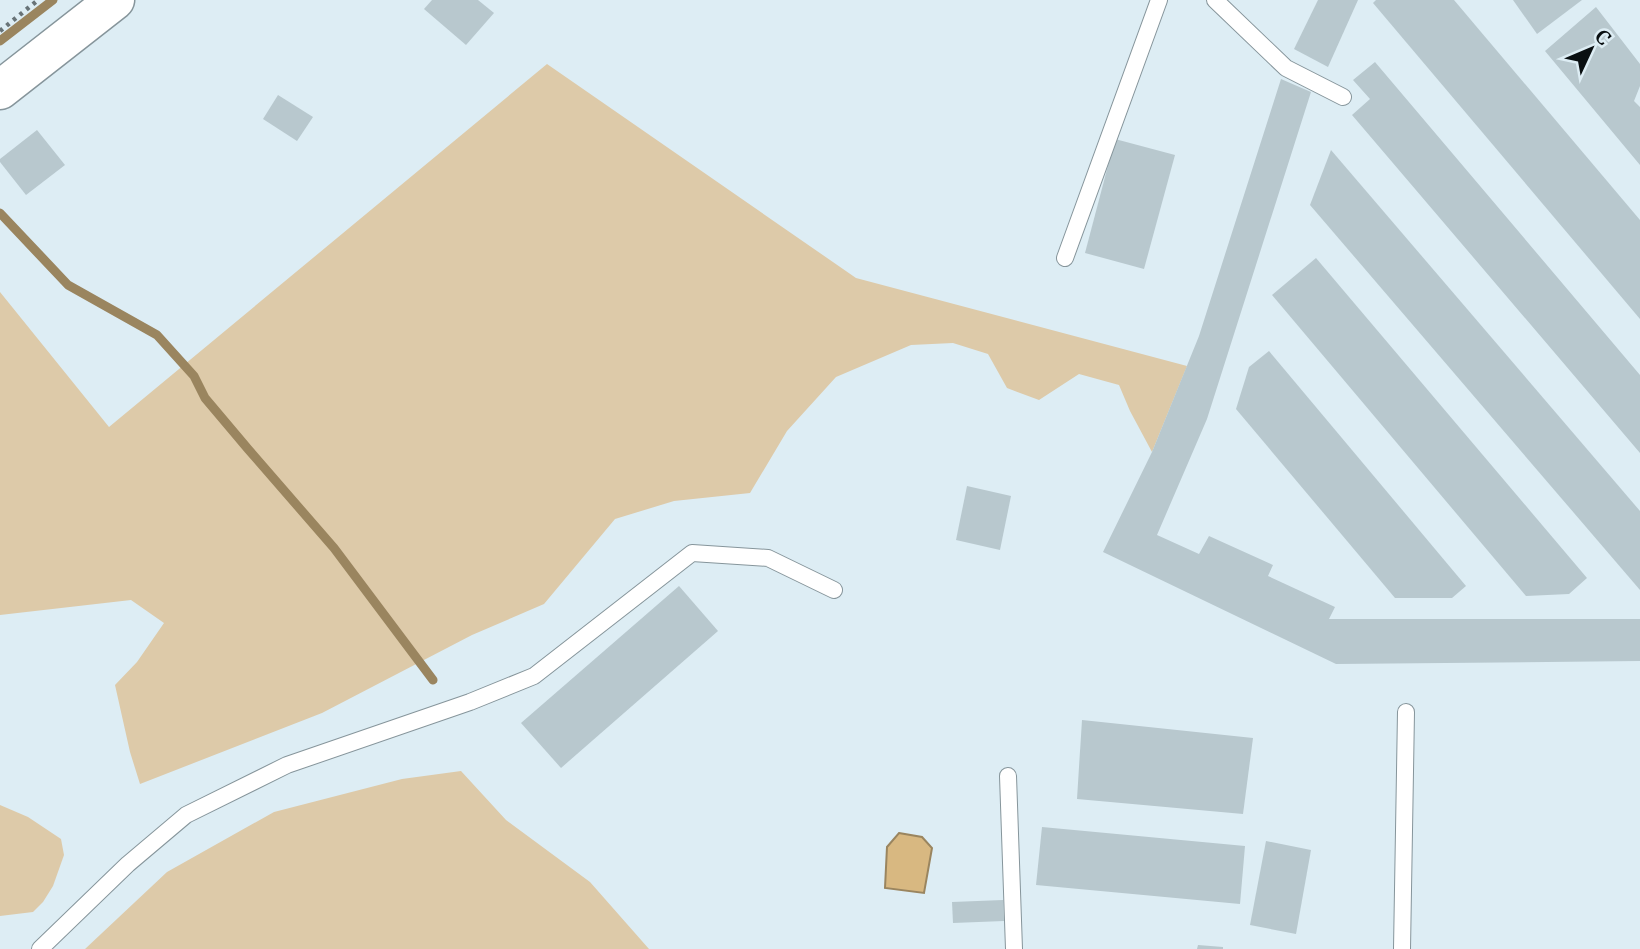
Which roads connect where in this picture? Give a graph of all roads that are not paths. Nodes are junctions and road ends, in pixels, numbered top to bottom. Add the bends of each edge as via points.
1 (115, 0) edge
2 (1159, 0) edge
3 (1215, 0) edge
4 (0, 90) edge
5 (1343, 97) dead end
6 (1065, 258) dead end
7 (834, 590) dead end
8 (1406, 712) dead end
9 (1008, 776) dead end
10 (40, 949) edge
11 (1014, 949) edge
12 (1402, 949) edge

1 - 4 main road
2 - 6 lane
3 - 5 lane via 1286,68
7 - 10 lane via 768,558 692,553 534,676 288,765 186,815
8 - 12 lane
9 - 11 lane

